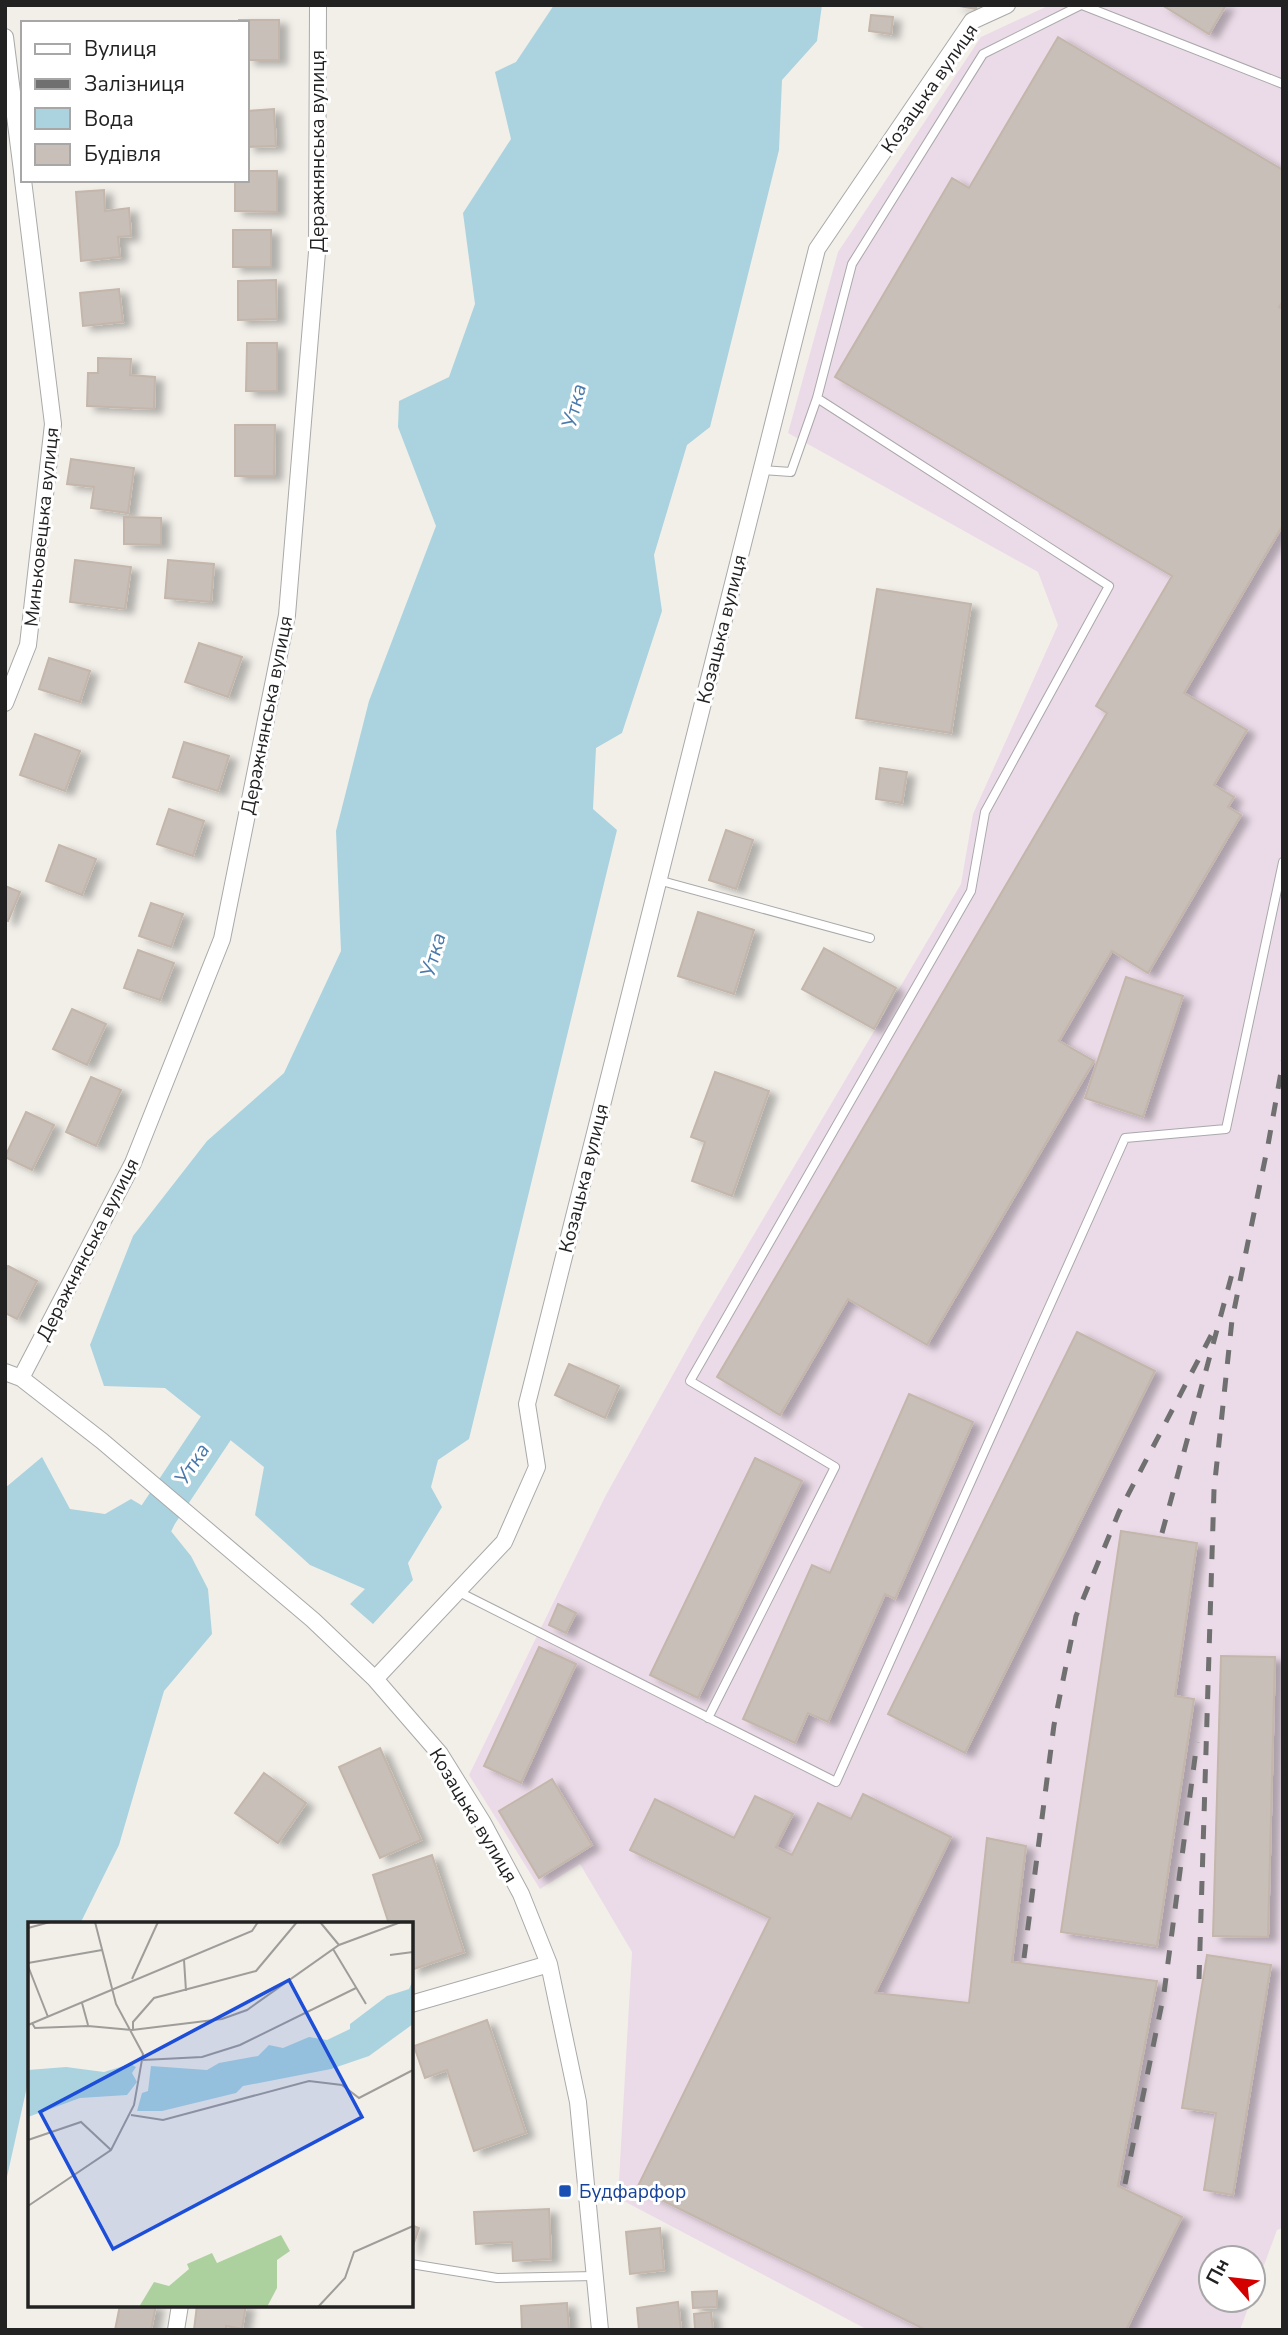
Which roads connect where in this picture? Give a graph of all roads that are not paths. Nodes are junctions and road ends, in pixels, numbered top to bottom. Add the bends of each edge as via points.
1 (318, 5) edge
2 (1007, 5) edge
3 (1081, 5) edge
4 (5, 37) edge
5 (1283, 84) edge
6 (21, 163) edge
7 (23, 182) edge
8 (817, 398) junction
9 (761, 470) junction
10 (5, 703) edge
11 (1283, 862) edge
12 (658, 880) junction
13 (870, 938) dead end
14 (13, 1375) edge
15 (457, 1591) junction
16 (375, 1679) junction
17 (708, 1718) junction
18 (550, 1964) junction
19 (413, 2003) edge
20 (413, 2264) edge
21 (595, 2276) junction
22 (180, 2307) edge
23 (176, 2330) edge
24 (600, 2330) edge

1 - 14 street, Деражнянська вулиця via 317,252 287,615 222,939 133,1163
2 - 9 street, Козацька вулиця via 972,21 817,249
3 - 5 lane
3 - 8 lane via 983,54 852,264
4 - 6 street, Миньковецька вулиця
7 - 10 street, Миньковецька вулиця via 53,424 28,645
8 - 9 lane via 791,472
8 - 17 lane via 1109,586 985,812 971,891 690,1381 835,1467
9 - 12 street, Козацька вулиця
11 - 17 lane via 1226,1129 1125,1138 836,1782
12 - 13 lane
12 - 15 street, Козацька вулиця via 527,1404 537,1467 504,1542
14 - 16 street via 113,1450 313,1620
15 - 16 street, Козацька вулиця
15 - 17 lane
16 - 18 street, Козацька вулиця via 440,1754 483,1823 521,1894
18 - 19 street
18 - 21 street, Козацька вулиця via 578,2102
20 - 21 lane via 497,2278
21 - 24 street, Козацька вулиця
22 - 23 street

